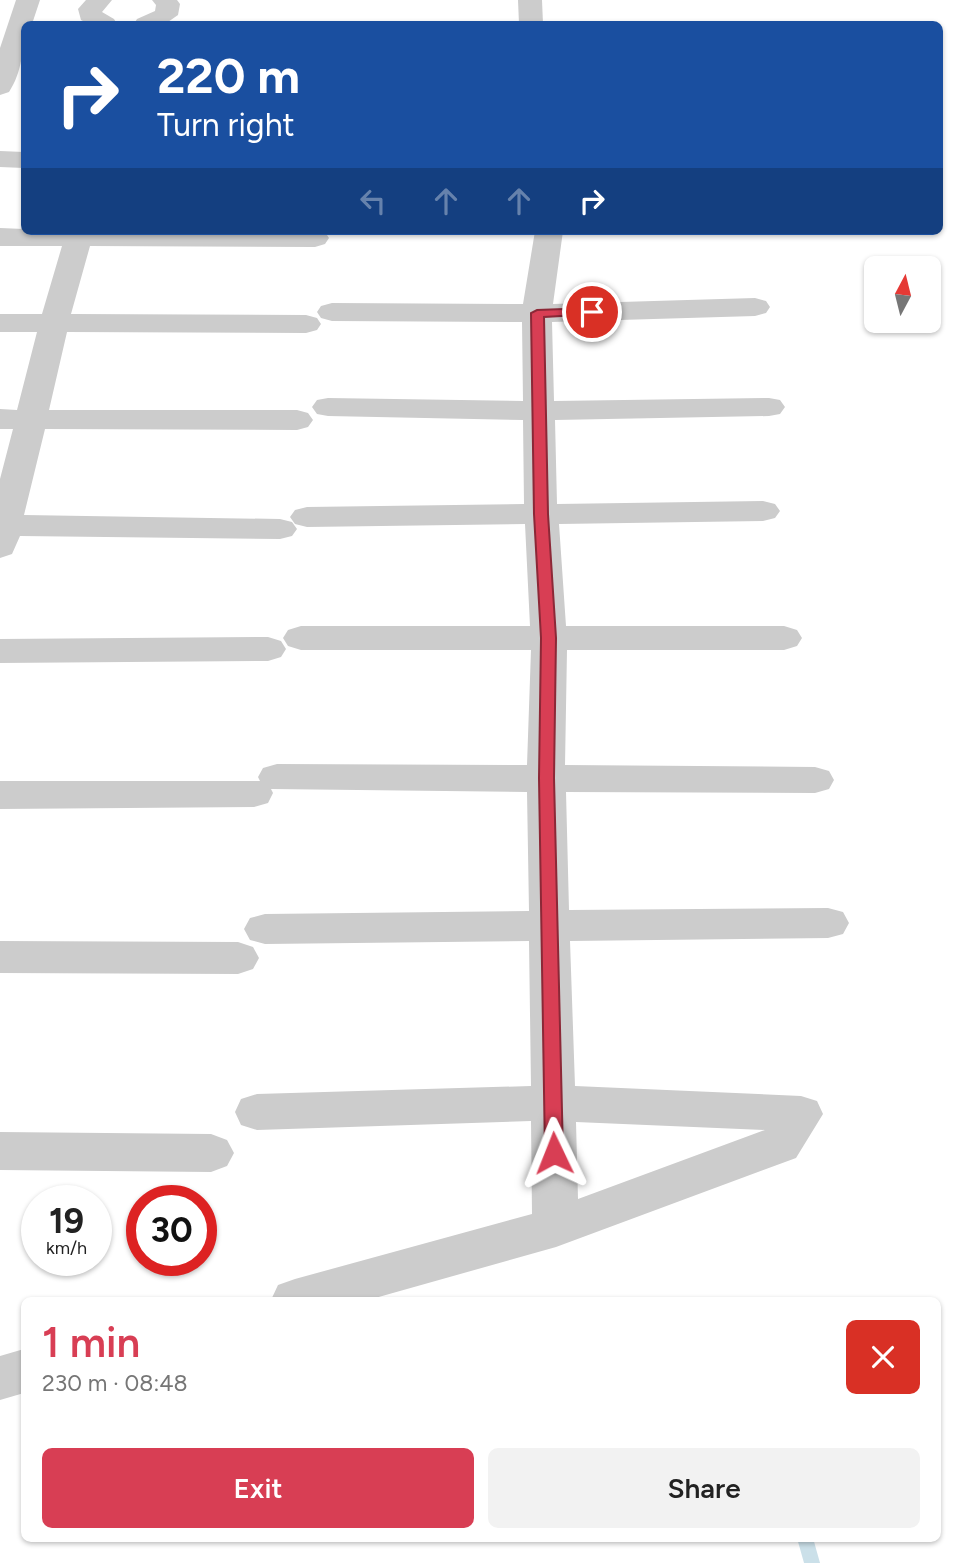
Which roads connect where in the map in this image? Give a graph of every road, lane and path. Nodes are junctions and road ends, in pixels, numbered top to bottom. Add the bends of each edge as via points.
1 (28, 0) edge
2 (100, 0) edge
3 (530, 0) edge
4 (100, 21) edge
5 (531, 21) edge
6 (10, 25) edge
7 (0, 88) edge
8 (21, 89) edge
9 (0, 159) edge
10 (21, 160) edge
11 (53, 235) edge
12 (79, 235) edge
13 (126, 235) edge
14 (548, 235) edge
15 (0, 237) edge
16 (315, 239) dead end
17 (755, 307) dead end
18 (537, 313) junction
19 (0, 323) edge
20 (54, 323) junction
21 (328, 407) dead end
22 (769, 407) dead end
23 (540, 411) junction
24 (16, 419) edge
25 (297, 420) dead end
26 (763, 511) dead end
27 (541, 514) junction
28 (2, 533) edge
29 (549, 638) junction
30 (783, 638) dead end
31 (0, 651) edge
32 (547, 778) junction
33 (815, 780) dead end
34 (0, 795) edge
35 (828, 922) dead end
36 (549, 925) junction
37 (0, 957) edge
38 (553, 1103) junction
39 (257, 1112) dead end
40 (0, 1151) edge
41 (211, 1153) dead end
42 (556, 1227) junction
43 (306, 1297) edge
44 (21, 1372) edge
45 (0, 1378) edge

1 - 6 street
2 - 4 street via 90,15
3 - 5 street
6 - 7 street
7 - 8 street
9 - 10 street
11 - 15 street
12 - 20 street
13 - 16 street
14 - 18 street
17 - 18 street
18 - 20 street
18 - 23 street
19 - 20 street
20 - 24 street
21 - 23 street
22 - 23 street
23 - 27 street
24 - 25 street
24 - 28 street
26 - 27 street
27 - 28 street
27 - 29 street
29 - 30 street
29 - 31 street
29 - 32 street
32 - 33 street
32 - 34 street
32 - 36 street
35 - 36 street
36 - 37 street
36 - 38 street
38 - 39 street
38 - 42 street
38 - 42 street via 801,1114 780,1145
40 - 41 street
42 - 43 street
44 - 45 street

